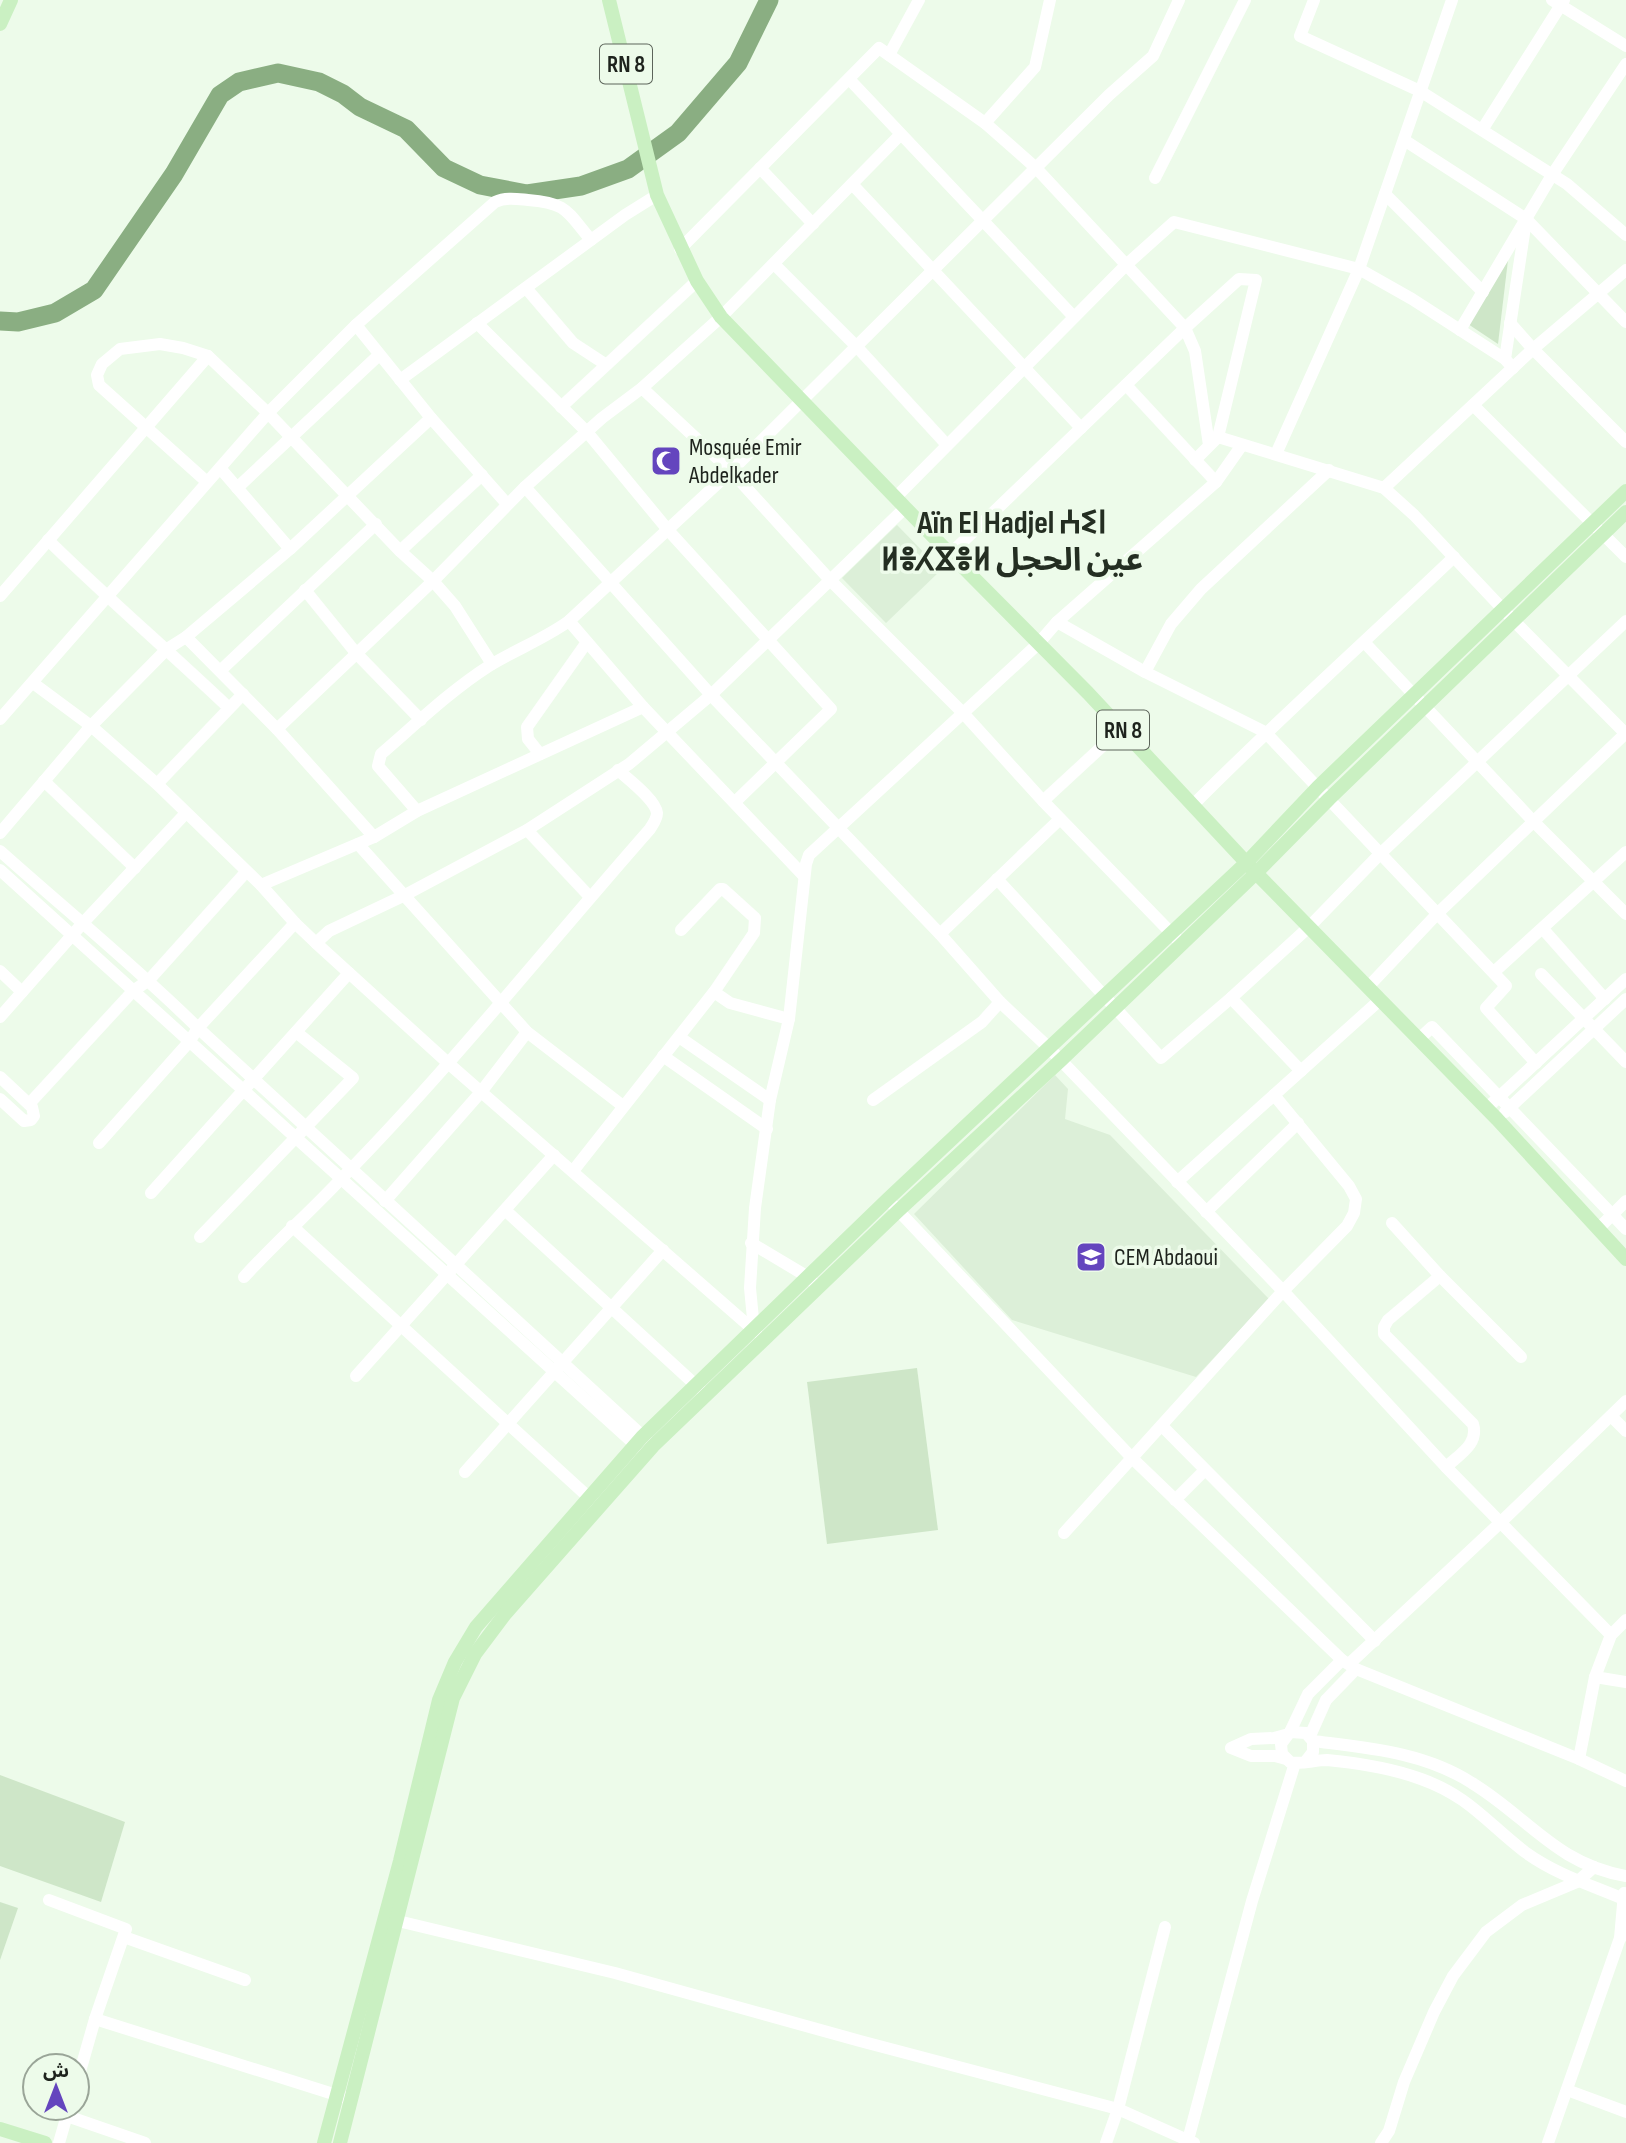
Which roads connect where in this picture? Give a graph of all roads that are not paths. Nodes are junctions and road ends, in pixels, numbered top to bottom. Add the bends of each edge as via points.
1 (11, 0) edge
2 (609, 0) edge
3 (919, 0) edge
4 (1050, 0) edge
5 (1179, 0) edge
6 (1245, 0) edge
7 (1314, 0) edge
8 (1447, 2) edge
9 (1559, 2) edge
10 (0, 24) edge
11 (1626, 47) edge
12 (889, 55) junction
13 (1626, 64) edge
14 (849, 79) junction
15 (1420, 91) junction
16 (985, 123) junction
17 (1482, 130) junction
18 (900, 135) junction
19 (1404, 140) junction
20 (760, 168) junction
21 (1036, 168) junction
22 (1552, 175) junction
23 (1155, 178) dead end
24 (852, 184) junction
25 (655, 187) junction
26 (1385, 194) junction
27 (1526, 219) junction
28 (982, 222) junction
29 (813, 224) junction
30 (1626, 235) edge
31 (591, 240) junction
32 (680, 249) junction
33 (774, 264) junction
34 (1126, 265) junction
35 (1359, 269) junction
36 (935, 270) junction
37 (1626, 270) edge
38 (697, 281) junction
39 (526, 288) junction
40 (1483, 292) junction
41 (1599, 295) junction
42 (721, 317) junction
43 (1074, 317) junction
44 (1626, 322) edge
45 (477, 323) junction
46 (1510, 323) junction
47 (356, 325) junction
48 (1185, 328) junction
49 (1460, 330) junction
50 (857, 347) junction
51 (1533, 349) junction
52 (379, 355) junction
53 (208, 356) junction
54 (1509, 363) junction
55 (606, 364) junction
56 (1023, 368) junction
57 (400, 380) junction
58 (1126, 385) junction
59 (642, 388) junction
60 (802, 401) junction
61 (1473, 405) junction
62 (561, 407) junction
63 (268, 413) junction
64 (431, 418) junction
65 (146, 428) junction
66 (1081, 428) junction
67 (587, 432) junction
68 (291, 437) junction
69 (1214, 441) junction
70 (1626, 442) edge
71 (947, 445) junction
72 (1242, 445) junction
73 (1276, 454) junction
74 (1195, 460) junction
75 (220, 468) junction
76 (1329, 470) junction
77 (731, 471) junction
78 (482, 475) junction
79 (207, 482) junction
80 (1216, 482) junction
81 (525, 487) junction
82 (237, 488) junction
83 (1384, 488) junction
84 (1626, 491) edge
85 (347, 496) junction
86 (901, 502) junction
87 (507, 504) junction
88 (1626, 512) edge
89 (1592, 523) junction
90 (376, 524) junction
91 (667, 530) junction
92 (1604, 533) junction
93 (48, 540) junction
94 (290, 549) junction
95 (400, 551) junction
96 (950, 554) junction
97 (1454, 557) junction
98 (1626, 557) edge
99 (831, 580) junction
100 (433, 581) junction
101 (610, 584) junction
102 (305, 590) junction
103 (0, 596) edge
104 (106, 596) junction
105 (1503, 609) junction
106 (569, 621) junction
107 (1514, 621) junction
108 (1626, 621) edge
109 (1057, 622) junction
110 (186, 637) junction
111 (767, 639) junction
112 (587, 642) junction
113 (1364, 642) junction
114 (1038, 644) junction
115 (167, 649) junction
116 (356, 653) junction
117 (492, 664) junction
118 (220, 671) junction
119 (1145, 671) junction
120 (1569, 675) junction
121 (33, 682) junction
122 (243, 694) junction
123 (711, 695) junction
124 (1415, 696) junction
125 (643, 706) junction
126 (229, 708) junction
127 (1426, 708) junction
128 (3, 711) edge
129 (964, 714) junction
130 (421, 720) junction
131 (91, 726) junction
132 (277, 729) junction
133 (1121, 729) junction
134 (667, 731) junction
135 (1265, 732) junction
136 (1626, 734) edge
137 (540, 754) junction
138 (774, 762) junction
139 (1478, 763) junction
140 (618, 770) junction
141 (44, 781) junction
142 (156, 784) junction
143 (1318, 787) junction
144 (1329, 799) junction
145 (1044, 801) junction
146 (735, 802) junction
147 (1193, 805) junction
148 (417, 811) junction
149 (185, 814) junction
150 (1060, 819) junction
151 (1533, 821) junction
152 (840, 828) junction
153 (527, 830) junction
154 (0, 832) edge
155 (374, 837) junction
156 (358, 844) junction
157 (0, 851) edge
158 (1380, 853) junction
159 (1625, 854) edge
160 (1251, 867) junction
161 (135, 868) junction
162 (0, 870) edge
163 (246, 872) junction
164 (804, 876) junction
165 (998, 879) junction
166 (1594, 882) junction
167 (261, 885) junction
168 (405, 895) junction
169 (590, 897) junction
170 (1438, 913) junction
171 (1626, 914) edge
172 (295, 923) junction
173 (82, 925) junction
174 (1309, 927) junction
175 (1543, 929) junction
176 (681, 930) dead end
177 (1171, 933) junction
178 (940, 934) junction
179 (72, 936) junction
180 (316, 943) junction
181 (1182, 944) junction
182 (0, 971) edge
183 (349, 972) junction
184 (1494, 972) junction
185 (1541, 974) dead end
186 (149, 980) junction
187 (1625, 982) edge
188 (1368, 987) junction
189 (133, 991) junction
190 (22, 992) junction
191 (714, 992) junction
192 (1104, 994) junction
193 (1231, 998) junction
194 (1381, 999) junction
195 (1605, 999) junction
196 (1626, 999) edge
197 (501, 1002) junction
198 (1000, 1002) junction
199 (1115, 1007) junction
200 (0, 1017) edge
201 (789, 1019) junction
202 (1589, 1024) junction
203 (198, 1028) junction
204 (296, 1032) junction
205 (527, 1032) junction
206 (679, 1037) junction
207 (1419, 1039) junction
208 (189, 1042) junction
209 (1048, 1047) junction
210 (663, 1056) junction
211 (1061, 1060) junction
212 (448, 1062) junction
213 (1626, 1062) edge
214 (1536, 1063) junction
215 (1301, 1071) junction
216 (0, 1077) edge
217 (253, 1079) junction
218 (243, 1091) junction
219 (481, 1092) junction
220 (1273, 1095) junction
221 (1499, 1096) junction
222 (0, 1099) edge
223 (771, 1100) junction
224 (873, 1100) dead end
225 (29, 1104) junction
226 (623, 1106) junction
227 (1510, 1107) junction
228 (1486, 1109) junction
229 (1497, 1119) junction
230 (1298, 1123) junction
231 (767, 1129) junction
232 (301, 1132) junction
233 (99, 1143) dead end
234 (554, 1155) junction
235 (351, 1169) junction
236 (573, 1171) junction
237 (341, 1180) junction
238 (1177, 1182) junction
239 (151, 1193) dead end
240 (888, 1199) junction
241 (386, 1201) junction
242 (1626, 1201) edge
243 (505, 1210) junction
244 (898, 1210) junction
245 (1206, 1212) junction
246 (1612, 1215) junction
247 (1392, 1223) dead end
248 (292, 1226) junction
249 (1598, 1229) junction
250 (1626, 1229) edge
251 (200, 1237) dead end
252 (751, 1243) junction
253 (663, 1250) junction
254 (1626, 1259) edge
255 (451, 1270) junction
256 (1440, 1276) junction
257 (244, 1277) dead end
258 (814, 1282) junction
259 (1283, 1291) junction
260 (611, 1308) junction
261 (401, 1325) junction
262 (758, 1335) junction
263 (1521, 1357) dead end
264 (558, 1368) junction
265 (356, 1376) dead end
266 (701, 1390) junction
267 (1626, 1401) edge
268 (1611, 1416) junction
269 (508, 1424) junction
270 (1163, 1427) junction
271 (1626, 1431) edge
272 (644, 1446) junction
273 (1133, 1459) junction
274 (1446, 1467) junction
275 (1205, 1470) junction
276 (465, 1472) dead end
277 (1175, 1500) junction
278 (594, 1502) junction
279 (1501, 1522) junction
280 (1064, 1533) dead end
281 (1626, 1620) edge
282 (1611, 1635) junction
283 (1374, 1641) junction
284 (1349, 1664) junction
285 (1595, 1677) junction
286 (1626, 1682) edge
287 (1288, 1733) junction
288 (1311, 1739) junction
289 (1579, 1759) junction
290 (1295, 1761) junction
291 (1626, 1781) edge
292 (1594, 1867) junction
293 (1626, 1876) edge
294 (1577, 1882) junction
295 (1625, 1895) edge
296 (49, 1900) dead end
297 (398, 1921) junction
298 (1165, 1927) dead end
299 (1623, 1935) edge
300 (124, 1937) junction
301 (244, 1980) dead end
302 (95, 2019) junction
303 (86, 2052) edge
304 (1567, 2090) junction
305 (344, 2097) junction
306 (1118, 2109) junction
307 (1626, 2112) edge
308 (91, 2121) edge
309 (65, 2122) edge
310 (0, 2129) edge
311 (1191, 2142) edge
312 (45, 2143) edge
313 (59, 2143) edge
314 (145, 2143) edge
315 (324, 2143) edge
316 (340, 2143) edge
317 (1106, 2143) edge
318 (1381, 2143) edge
319 (1548, 2143) edge

1 - 10 main road
2 - 25 main road, RN 8
3 - 12 street
4 - 16 street via 1035,67
5 - 21 street via 1153,56
6 - 23 street
7 - 15 street via 1300,36
8 - 15 street
9 - 11 street
9 - 17 street
12 - 14 street via 879,48
12 - 16 street
13 - 22 street
14 - 18 street
14 - 20 street
15 - 17 street
15 - 19 street
16 - 21 street
17 - 22 street
18 - 24 street
18 - 28 street
19 - 26 street
19 - 27 street
20 - 29 street
20 - 32 street
21 - 28 street
21 - 34 street
22 - 27 street
22 - 30 street
24 - 29 street
24 - 36 street
25 - 31 street
25 - 32 main road, RN 8
26 - 35 street
26 - 40 street
27 - 40 street
27 - 41 street
27 - 46 street
28 - 36 street
28 - 43 street
29 - 33 street
31 - 39 street
31 - 47 street via 558,204 500,200
32 - 38 main road, RN 8
33 - 42 street
33 - 50 street
34 - 35 street via 1174,222
34 - 43 street
34 - 48 street
35 - 49 street
35 - 73 street
36 - 50 street
36 - 56 street
37 - 41 street
38 - 42 main road, RN 8
38 - 55 street
39 - 45 street
39 - 55 street via 573,343
40 - 49 street
41 - 44 street
41 - 51 street
42 - 59 street
42 - 60 main road, RN 8
43 - 56 street
45 - 57 street
45 - 62 street
46 - 51 street
46 - 54 street
47 - 52 street
47 - 63 street
48 - 58 street
48 - 69 street via 1195,351
48 - 69 street via 1239,279 1256,280
49 - 54 street
50 - 60 street
50 - 71 street
51 - 54 street
51 - 70 street
52 - 57 street
52 - 68 street
53 - 63 street
53 - 65 street
53 - 65 street via 160,344 120,349 102,364 99,385
54 - 61 street
55 - 62 street
56 - 66 street
56 - 71 street
57 - 64 street
58 - 66 street
58 - 74 street
59 - 67 street
59 - 77 street
60 - 77 street
60 - 86 main road, RN 8
61 - 83 street
61 - 89 street
62 - 67 street
63 - 68 street
63 - 75 street
64 - 78 street
64 - 85 street
65 - 79 street
65 - 93 street
66 - 96 street
67 - 81 street
67 - 91 street
68 - 82 street
68 - 85 street
69 - 72 street
69 - 74 street
71 - 86 street
72 - 73 street
72 - 80 street
73 - 76 street
74 - 80 street
75 - 79 street
75 - 82 street
76 - 83 street
76 - 119 street via 1201,589 1171,624
77 - 91 street
77 - 99 street
78 - 87 street
78 - 95 street
79 - 104 street
80 - 109 street
81 - 87 street
81 - 101 street
82 - 94 street
83 - 97 street
84 - 89 main road
85 - 90 street
85 - 94 street
86 - 96 main road, RN 8
86 - 99 street
87 - 100 street
88 - 92 main road
89 - 92 street
89 - 105 main road
90 - 95 street
90 - 102 street
91 - 101 street
91 - 111 street
92 - 98 street
92 - 107 main road
93 - 103 street
93 - 104 street
94 - 110 street
95 - 100 street
96 - 114 main road, RN 8
97 - 105 street
97 - 113 street
99 - 111 street
99 - 129 street
100 - 116 street
100 - 117 street
101 - 106 street
101 - 123 street
102 - 116 street
102 - 118 street
104 - 115 street
104 - 121 street
105 - 107 street
105 - 124 main road
106 - 112 street
106 - 117 street
107 - 120 street
107 - 127 main road
108 - 120 street
109 - 114 street
109 - 119 street
110 - 115 street
110 - 118 street
111 - 123 street
111 - 138 street via 831,709
112 - 125 street
112 - 137 street via 527,727 528,739
113 - 124 street
113 - 135 street
114 - 129 street
114 - 133 main road, RN 8
115 - 126 street
115 - 131 street
116 - 130 street
116 - 132 street
117 - 130 street
118 - 122 street
119 - 135 street
120 - 136 street
120 - 139 street
121 - 128 street
121 - 131 street
122 - 126 street
122 - 132 street
123 - 134 street
123 - 138 street
124 - 127 street
124 - 143 main road
125 - 134 street
125 - 137 street
126 - 142 street
127 - 139 street
127 - 144 main road
129 - 145 street
129 - 152 street
130 - 148 street via 378,760 382,771
131 - 141 street
131 - 142 street
132 - 155 street
133 - 145 street
133 - 147 main road, RN 8
134 - 140 street
134 - 146 street
135 - 143 street
135 - 147 street
136 - 151 street
137 - 148 street
138 - 146 street
138 - 152 street
139 - 151 street
139 - 158 street
140 - 153 street
140 - 169 street via 653,803 656,818
141 - 154 street
141 - 161 street
142 - 149 street
143 - 144 street
143 - 160 main road
144 - 158 street
144 - 160 main road
145 - 150 street
146 - 164 street
147 - 160 main road, RN 8
148 - 155 street
149 - 161 street
149 - 163 street
150 - 165 street
150 - 177 street
151 - 166 street
151 - 170 street
152 - 164 street via 809,855
152 - 178 street
153 - 168 street
153 - 169 street
155 - 156 street
156 - 167 street
156 - 168 street
157 - 173 street
158 - 170 street
158 - 174 street
159 - 166 street
160 - 174 main road, RN 8
160 - 177 main road
160 - 181 main road
161 - 173 street
162 - 179 street
163 - 167 street
163 - 186 street
164 - 201 street
165 - 178 street
165 - 192 street
166 - 171 street
166 - 175 street
167 - 172 street
168 - 180 street via 329,931
168 - 197 street
169 - 197 street
170 - 184 street
170 - 188 street
172 - 180 street
172 - 203 street
173 - 179 street
173 - 186 street
174 - 188 main road, RN 8
174 - 193 street
175 - 184 street
175 - 195 street
176 - 191 street via 720,889 755,918 754,933
177 - 181 street
177 - 192 main road
178 - 198 street
179 - 189 street
179 - 190 street
180 - 183 street
181 - 199 main road
182 - 190 street
183 - 204 street
183 - 212 street
184 - 214 street via 1506,986 1486,1008
185 - 202 street
186 - 189 street
186 - 203 street
187 - 195 street
188 - 194 main road, RN 8
189 - 208 street
189 - 225 street
190 - 200 street
191 - 201 street via 730,1003
191 - 206 street
192 - 199 street
192 - 209 main road
193 - 199 street via 1161,1058
193 - 215 street
194 - 207 main road, RN 8
194 - 215 street
195 - 202 street
196 - 202 street
197 - 205 street
197 - 212 street
198 - 209 street
198 - 224 street via 982,1023
199 - 211 main road
201 - 223 street
202 - 213 street
202 - 214 street
202 - 227 street
203 - 208 street
203 - 217 street
204 - 217 street
204 - 232 street via 353,1078
205 - 219 street
205 - 226 street
206 - 210 street
206 - 223 street
207 - 221 street via 1432,1027
207 - 228 main road, RN 8
208 - 218 street
208 - 233 street
209 - 211 street
209 - 240 main road
210 - 226 street
210 - 231 street
211 - 238 street
211 - 244 main road
212 - 219 street
212 - 235 street
214 - 221 street
215 - 220 street
216 - 225 street
217 - 218 street
217 - 232 street
218 - 232 street
218 - 239 street
219 - 234 street
219 - 241 street
220 - 230 street
220 - 238 street
221 - 227 street
221 - 228 street
222 - 225 street via 26,1121 35,1114
223 - 231 street
226 - 236 street
227 - 229 street
227 - 246 street
228 - 229 main road, RN 8
229 - 249 main road, RN 8
230 - 245 street
230 - 259 street via 1356,1199 1346,1226
231 - 252 street
232 - 235 street
232 - 237 street
232 - 251 street
234 - 236 street
234 - 243 street
235 - 237 street
235 - 241 street
236 - 253 street
237 - 248 street
237 - 255 street
238 - 245 street
240 - 244 street
240 - 258 main road
241 - 255 street
242 - 246 street
243 - 255 street
243 - 260 street
244 - 258 main road
244 - 273 street
245 - 259 street
246 - 249 street
246 - 250 street
247 - 256 street
248 - 257 street
248 - 261 street
249 - 254 main road, RN 8
252 - 258 street
252 - 262 street via 750,1288
253 - 260 street
253 - 262 street
255 - 261 street
255 - 264 street
256 - 263 street
256 - 274 street via 1388,1320 1384,1334 1474,1424 1473,1442
258 - 262 main road
259 - 270 street
259 - 274 street
260 - 264 street
260 - 266 street
261 - 265 street
261 - 269 street
262 - 266 main road
264 - 269 street
264 - 272 street
266 - 272 main road
267 - 268 street
268 - 271 street
268 - 279 street
269 - 276 street
269 - 278 street
270 - 273 street
270 - 275 street
272 - 278 main road
273 - 277 street
273 - 280 street
274 - 279 street
275 - 277 street
275 - 283 street
277 - 284 street
278 - 297 main road via 475,1654 453,1698
278 - 305 main road via 476,1627 439,1700
279 - 282 street
279 - 283 street
281 - 282 street
282 - 285 street
283 - 284 street
284 - 287 street via 1308,1694
284 - 288 street via 1326,1700
284 - 289 street
285 - 286 street
285 - 289 street
287 - 288 street via 1301,1731
287 - 290 street via 1281,1744
287 - 290 street via 1251,1739 1231,1748 1251,1756
288 - 290 street via 1313,1752
288 - 292 street via 1429,1761 1498,1800 1557,1849
289 - 291 street
290 - 294 street via 1337,1761 1422,1779 1459,1796 1525,1851
290 - 311 street via 1252,1901
292 - 293 street
292 - 294 street
294 - 295 street
294 - 318 street via 1522,1905 1486,1931 1434,2012
295 - 299 street
296 - 300 street via 126,1929
297 - 305 main road
297 - 306 street via 615,1973
298 - 306 street
299 - 304 street
300 - 301 street
300 - 302 street
302 - 303 street
302 - 305 street
304 - 307 street
304 - 319 street
305 - 315 main road
305 - 316 main road
306 - 311 street
306 - 317 street
308 - 314 street
309 - 313 street
310 - 312 main road

